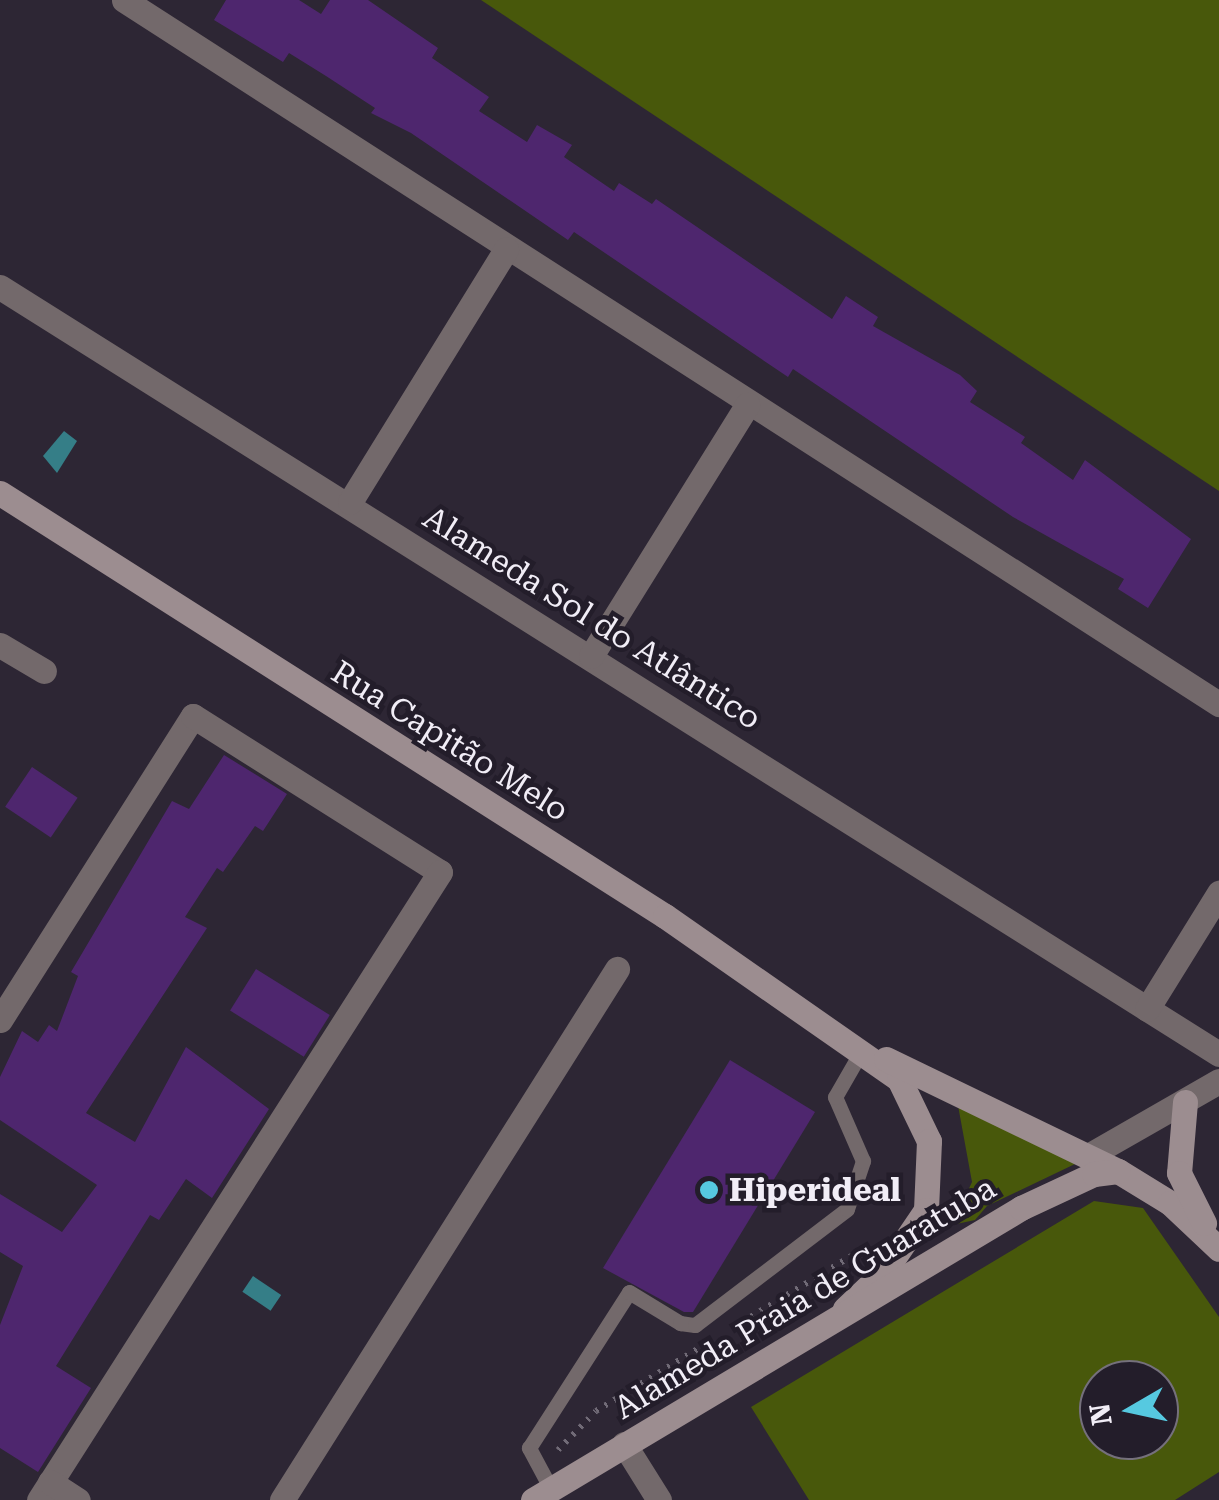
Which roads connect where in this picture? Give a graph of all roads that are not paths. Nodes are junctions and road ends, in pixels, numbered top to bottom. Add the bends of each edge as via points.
1 (124, 0) edge
2 (506, 248) junction
3 (0, 287) edge
4 (747, 404) junction
5 (0, 493) edge
6 (350, 502) junction
7 (0, 645) edge
8 (591, 656) junction
9 (44, 672) dead end
10 (1219, 704) edge
11 (1219, 893) edge
12 (617, 970) dead end
13 (1147, 1009) junction
14 (0, 1020) edge
15 (862, 1050) junction
16 (1219, 1054) edge
17 (1219, 1080) edge
18 (1184, 1102) junction
19 (1088, 1156) junction
20 (1118, 1171) junction
21 (1219, 1249) edge
22 (845, 1308) junction
23 (624, 1444) junction
24 (542, 1486) edge
25 (44, 1491) edge
26 (78, 1500) edge
27 (282, 1500) edge
28 (659, 1500) edge

1 - 2 street
2 - 4 street
2 - 6 street
3 - 6 street, Alameda Sol do Atlântico
4 - 8 street
4 - 10 street
5 - 15 main road, Rua Capitão Melo via 649,906
6 - 8 street, Alameda Sol do Atlântico
7 - 9 street
8 - 13 street, Alameda Sol do Atlântico
11 - 13 street
12 - 27 street
13 - 16 street, Alameda Sol do Atlântico
14 - 25 street via 193,716 440,872
15 - 19 main road, Rua Capitão Melo
15 - 22 main road, Rua Capitão Melo via 899,1079 930,1141 931,1187 916,1231
15 - 24 lane via 837,1090 837,1110 863,1160 847,1209 695,1325 629,1292 529,1448
17 - 18 street
18 - 19 street
18 - 21 main road via 1179,1173
19 - 20 main road, Rua Capitão Melo
20 - 21 main road, Rua Capitão Melo via 1170,1203
20 - 22 main road, Alameda Praia de Guaratuba via 1094,1174 1021,1208
22 - 23 main road, Alameda Praia de Guaratuba
23 - 24 main road, Alameda Praia de Guaratuba
23 - 28 street
25 - 26 street

